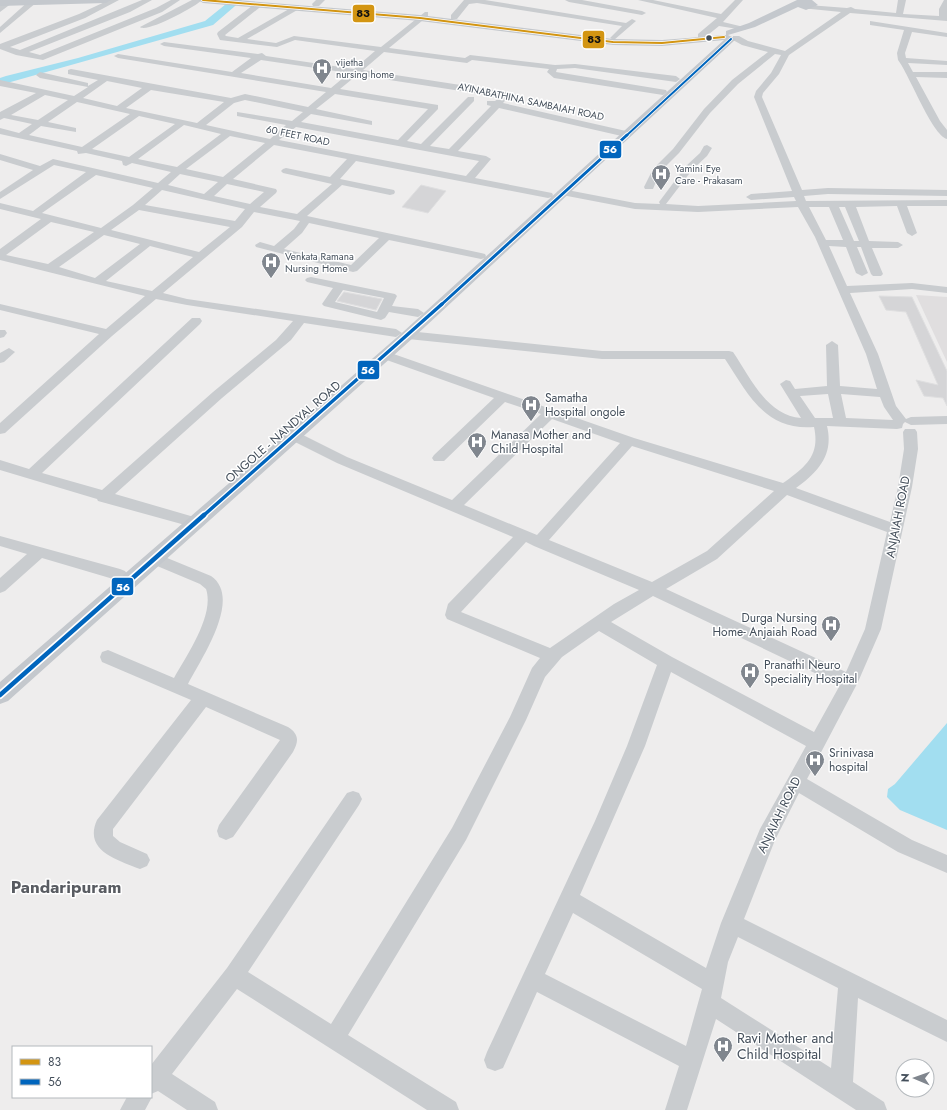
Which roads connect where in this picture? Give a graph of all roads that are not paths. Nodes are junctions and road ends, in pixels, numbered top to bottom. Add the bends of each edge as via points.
1 (106, 0) edge
2 (115, 0) edge
3 (148, 0) edge
4 (176, 0) edge
5 (198, 0) edge
6 (203, 0) edge
7 (210, 0) edge
8 (570, 0) edge
9 (642, 0) edge
10 (739, 0) edge
11 (902, 0) edge
12 (947, 1) edge
13 (33, 2) junction
14 (264, 2) edge
15 (319, 2) edge
16 (662, 2) edge
17 (4, 3) edge
18 (301, 3) edge
19 (809, 3) edge
20 (0, 10) edge
21 (642, 13) junction
22 (900, 13) junction
23 (851, 14) junction
24 (423, 16) junction
25 (454, 17) junction
26 (946, 17) edge
27 (720, 20) junction
28 (866, 22) dead end
29 (627, 25) junction
30 (909, 28) junction
31 (136, 30) dead end
32 (0, 31) edge
33 (734, 34) junction
34 (947, 35) edge
35 (701, 36) junction
36 (614, 38) junction
37 (239, 41) junction
38 (104, 42) dead end
39 (164, 44) dead end
40 (92, 45) dead end
41 (277, 45) junction
42 (2, 48) edge
43 (384, 50) junction
44 (774, 51) junction
45 (20, 53) junction
46 (786, 54) junction
47 (118, 56) dead end
48 (259, 57) junction
49 (902, 60) junction
50 (947, 63) edge
51 (555, 67) junction
52 (357, 71) junction
53 (71, 72) dead end
54 (234, 74) junction
55 (910, 74) junction
56 (40, 75) dead end
57 (947, 75) edge
58 (105, 80) junction
59 (676, 80) junction
60 (3, 84) edge
61 (444, 84) junction
62 (93, 87) junction
63 (149, 87) junction
64 (334, 90) junction
65 (663, 92) junction
66 (43, 93) junction
67 (445, 97) junction
68 (75, 99) junction
69 (471, 99) junction
70 (231, 101) junction
71 (498, 104) junction
72 (435, 107) junction
73 (120, 108) junction
74 (310, 110) junction
75 (138, 112) junction
76 (240, 114) dead end
77 (1, 116) edge
78 (183, 122) junction
79 (41, 123) junction
80 (369, 123) dead end
81 (294, 124) junction
82 (200, 125) junction
83 (73, 130) dead end
84 (0, 131) edge
85 (229, 132) junction
86 (622, 133) junction
87 (22, 136) junction
88 (947, 136) edge
89 (273, 142) junction
90 (400, 143) junction
91 (424, 147) junction
92 (707, 148) dead end
93 (86, 149) junction
94 (451, 152) junction
95 (0, 157) edge
96 (354, 158) junction
97 (131, 159) junction
98 (64, 164) junction
99 (41, 169) junction
100 (178, 170) junction
101 (93, 172) junction
102 (110, 176) junction
103 (469, 178) junction
104 (226, 181) junction
105 (336, 182) junction
106 (277, 186) junction
107 (160, 187) junction
108 (649, 187) dead end
109 (390, 192) dead end
110 (797, 192) junction
111 (947, 192) edge
112 (555, 194) junction
113 (0, 196) edge
114 (206, 198) junction
115 (664, 202) junction
116 (901, 203) junction
117 (947, 203) edge
118 (802, 204) junction
119 (833, 204) junction
120 (849, 204) junction
121 (0, 206) edge
122 (138, 207) junction
123 (252, 208) junction
124 (35, 214) junction
125 (50, 218) junction
126 (303, 218) junction
127 (238, 225) junction
128 (103, 230) junction
129 (912, 233) dead end
130 (386, 237) junction
131 (149, 242) junction
132 (823, 243) junction
133 (849, 244) junction
134 (865, 244) junction
135 (260, 245) dead end
136 (898, 245) dead end
137 (276, 250) junction
138 (0, 255) edge
139 (202, 256) junction
140 (481, 256) junction
141 (50, 268) junction
142 (862, 273) dead end
143 (877, 274) dead end
144 (311, 280) dead end
145 (97, 282) junction
146 (341, 285) junction
147 (843, 290) junction
148 (947, 290) edge
149 (155, 295) junction
150 (441, 299) junction
151 (0, 307) edge
152 (385, 308) junction
153 (418, 313) junction
154 (301, 318) junction
155 (196, 321) dead end
156 (108, 333) junction
157 (402, 334) junction
158 (832, 345) dead end
159 (385, 355) junction
160 (834, 390) junction
161 (884, 393) junction
162 (502, 397) junction
163 (550, 413) junction
164 (947, 420) edge
165 (815, 422) junction
166 (840, 422) junction
167 (907, 425) junction
168 (947, 425) edge
169 (0, 430) edge
170 (290, 433) junction
171 (628, 441) junction
172 (439, 458) dead end
173 (0, 465) edge
174 (31, 475) junction
175 (785, 489) junction
176 (103, 497) junction
177 (453, 507) junction
178 (190, 521) junction
179 (896, 530) junction
180 (523, 536) junction
181 (0, 541) edge
182 (539, 542) junction
183 (38, 552) junction
184 (155, 559) junction
185 (120, 575) junction
186 (0, 587) edge
187 (652, 589) junction
188 (598, 623) junction
189 (552, 656) junction
190 (108, 657) dead end
191 (666, 662) junction
192 (0, 679) edge
193 (850, 682) junction
194 (178, 687) junction
195 (0, 695) edge
196 (204, 698) junction
197 (816, 742) junction
198 (795, 781) junction
199 (353, 799) dead end
200 (226, 830) dead end
201 (140, 860) dead end
202 (947, 864) edge
203 (568, 899) junction
204 (731, 923) junction
205 (234, 975) junction
206 (532, 978) junction
207 (849, 982) junction
208 (712, 993) junction
209 (947, 1031) edge
210 (334, 1038) junction
211 (495, 1060) dead end
212 (692, 1061) junction
213 (153, 1080) edge
214 (841, 1087) junction
215 (140, 1098) edge
216 (131, 1110) edge
217 (207, 1110) edge
218 (448, 1110) edge
219 (676, 1110) edge
220 (876, 1110) edge

1 - 13 main road
2 - 42 street
3 - 45 street
4 - 45 street via 159,10 44,57 36,58
5 - 31 street via 164,19
6 - 7 main road
7 - 14 main road
8 - 21 street
9 - 16 street
10 - 27 street
11 - 22 street
12 - 26 street via 944,9
13 - 17 main road
13 - 32 street
14 - 18 main road
14 - 37 street via 221,34 223,38
15 - 18 main road
15 - 24 main road
16 - 21 street
16 - 27 street
17 - 20 street
18 - 24 main road
18 - 37 street
19 - 23 street
19 - 33 main road
19 - 33 main road
21 - 29 street
22 - 23 street via 879,9
22 - 26 street
23 - 26 street
23 - 46 street via 837,18
24 - 25 main road
24 - 33 main road via 613,42 662,43
24 - 43 street
25 - 29 street via 467,2 477,1
25 - 36 main road
27 - 33 street
27 - 35 street
28 - 30 street
29 - 36 street
30 - 34 street
30 - 49 street via 901,53
33 - 35 main road
33 - 44 street via 745,43
33 - 59 main road, ONGOLE - NANDYAL ROAD
33 - 86 main road, ONGOLE - NANDYAL ROAD
35 - 36 main road
37 - 41 street
38 - 40 street
39 - 48 street
41 - 43 street via 294,38
41 - 48 street
42 - 45 street
43 - 51 street via 467,61 470,56
43 - 52 street
44 - 46 street
44 - 108 street via 735,82 707,111 676,151 656,171
46 - 110 street via 758,98
47 - 54 street
48 - 52 street
48 - 54 street
49 - 50 street
49 - 55 street
51 - 59 street via 575,66
51 - 65 street via 551,72 554,75
52 - 61 street
52 - 64 street
53 - 58 street
54 - 64 street
55 - 57 street
55 - 88 street via 936,122
56 - 62 street
58 - 62 street
58 - 63 street
59 - 65 main road, ONGOLE - NANDYAL ROAD
60 - 66 street, 60 FEET ROAD
61 - 67 street
61 - 71 street via 506,95
62 - 68 street
63 - 70 street
63 - 73 street
64 - 72 street
64 - 74 street
65 - 86 main road, ONGOLE - NANDYAL ROAD
66 - 68 street, 60 FEET ROAD
66 - 77 street
67 - 69 street, AYINABATHINA SAMBAIAH ROAD
67 - 72 street, AYINABATHINA SAMBAIAH ROAD
68 - 73 street, 60 FEET ROAD
68 - 79 street
69 - 71 street, AYINABATHINA SAMBAIAH ROAD
69 - 91 street
70 - 74 street via 245,97
70 - 82 street
71 - 86 street, AYINABATHINA SAMBAIAH ROAD
71 - 94 street
72 - 90 street, AYINABATHINA SAMBAIAH ROAD
73 - 75 street, 60 FEET ROAD
74 - 80 street
74 - 81 street
75 - 78 street, 60 FEET ROAD
75 - 93 street
76 - 81 street
77 - 79 street
78 - 82 street, 60 FEET ROAD
78 - 97 street
79 - 83 street
79 - 87 street
81 - 89 street
81 - 90 street
82 - 85 street, 60 FEET ROAD
84 - 87 street
85 - 89 street, 60 FEET ROAD
85 - 100 street
86 - 112 main road, ONGOLE - NANDYAL ROAD
87 - 93 street
89 - 96 street, 60 FEET ROAD
89 - 104 street
90 - 91 street
91 - 94 street
92 - 115 street
93 - 97 street
93 - 98 street
94 - 103 street via 486,159
95 - 99 street
96 - 103 street, 60 FEET ROAD
96 - 105 street
97 - 100 street
97 - 102 street
98 - 99 street via 53,162
98 - 101 street
99 - 113 street
100 - 104 street
100 - 107 street
101 - 102 street
101 - 124 street
102 - 107 street
103 - 112 street, 60 FEET ROAD
104 - 106 street
104 - 114 street
105 - 106 street via 289,171
105 - 109 street
105 - 126 street
106 - 123 street
107 - 114 street
107 - 122 street
110 - 111 street
110 - 115 street
110 - 118 street
112 - 115 street
112 - 118 street via 661,208 698,209
112 - 140 main road, ONGOLE - NANDYAL ROAD
112 - 150 main road, ONGOLE - NANDYAL ROAD
114 - 123 street
116 - 117 street
116 - 120 street
116 - 129 street
118 - 119 street
118 - 132 street
119 - 120 street
119 - 133 street
120 - 134 street
121 - 124 street
122 - 127 street
122 - 128 street
123 - 126 street
123 - 127 street
124 - 125 street
125 - 128 street
125 - 138 street
126 - 130 street
126 - 137 street via 298,231
127 - 139 street
128 - 131 street
128 - 141 street
130 - 137 street via 352,269 317,258
130 - 140 street
131 - 139 street
131 - 145 street
132 - 133 street
132 - 147 street
133 - 134 street
133 - 142 street
134 - 136 street
134 - 143 street
135 - 137 street
138 - 141 street
139 - 149 street
140 - 150 main road, ONGOLE - NANDYAL ROAD
141 - 145 street
144 - 146 street
145 - 149 street
146 - 152 street via 391,296
146 - 152 street via 328,304 381,316
147 - 148 street via 912,286
147 - 161 street via 872,354
149 - 154 street
149 - 156 street
150 - 153 main road, ONGOLE - NANDYAL ROAD
150 - 157 main road, ONGOLE - NANDYAL ROAD
151 - 156 street
152 - 153 street
153 - 157 main road, ONGOLE - NANDYAL ROAD
154 - 157 street
154 - 176 street via 289,336 256,361
155 - 174 street
156 - 169 street
157 - 159 main road, ONGOLE - NANDYAL ROAD
157 - 165 street via 602,355 728,355 760,400 773,413 790,421
157 - 170 main road, ONGOLE - NANDYAL ROAD
158 - 160 street
159 - 162 street
159 - 170 main road, ONGOLE - NANDYAL ROAD
160 - 161 street
160 - 165 street via 790,389
160 - 166 street
161 - 167 street via 890,407
162 - 163 street
162 - 172 street
163 - 171 street
163 - 177 street
164 - 167 street
165 - 166 street
165 - 175 street via 823,443 819,457
166 - 167 street
167 - 168 street
167 - 179 street, ANJAIAH ROAD via 911,449
170 - 177 street via 342,460
170 - 178 main road, ONGOLE - NANDYAL ROAD
171 - 175 street
171 - 182 street
173 - 174 street
174 - 176 street
175 - 179 street
175 - 187 street via 712,555
176 - 178 street
177 - 180 street
178 - 184 main road, ONGOLE - NANDYAL ROAD
178 - 185 main road, ONGOLE - NANDYAL ROAD
179 - 193 street, ANJAIAH ROAD via 878,613
180 - 182 street
180 - 189 street via 454,608 453,615
181 - 183 street
182 - 187 street
183 - 185 street
183 - 186 street
184 - 194 street via 203,579 212,585 216,593 216,604 210,621
184 - 195 main road, ONGOLE - NANDYAL ROAD
185 - 192 main road, ONGOLE - NANDYAL ROAD
187 - 188 street
187 - 193 street
188 - 189 street
188 - 191 street
189 - 210 street via 538,673 514,728 459,834
190 - 194 street
191 - 197 street
191 - 203 street via 636,746
193 - 197 street, ANJAIAH ROAD
194 - 196 street
196 - 200 street via 289,737 287,747
196 - 201 street via 104,826 102,834 108,845
197 - 198 street, ANJAIAH ROAD
198 - 202 street via 905,846
198 - 204 street, ANJAIAH ROAD via 767,834
199 - 205 street
203 - 206 street
203 - 208 street
204 - 207 street
204 - 208 street, ANJAIAH ROAD via 718,962
205 - 210 street
205 - 213 street
206 - 211 street
206 - 212 street
207 - 209 street
207 - 214 street
208 - 212 street, ANJAIAH ROAD
208 - 214 street
210 - 218 street
212 - 219 street, ANJAIAH ROAD
213 - 217 street
214 - 220 street
215 - 216 street

